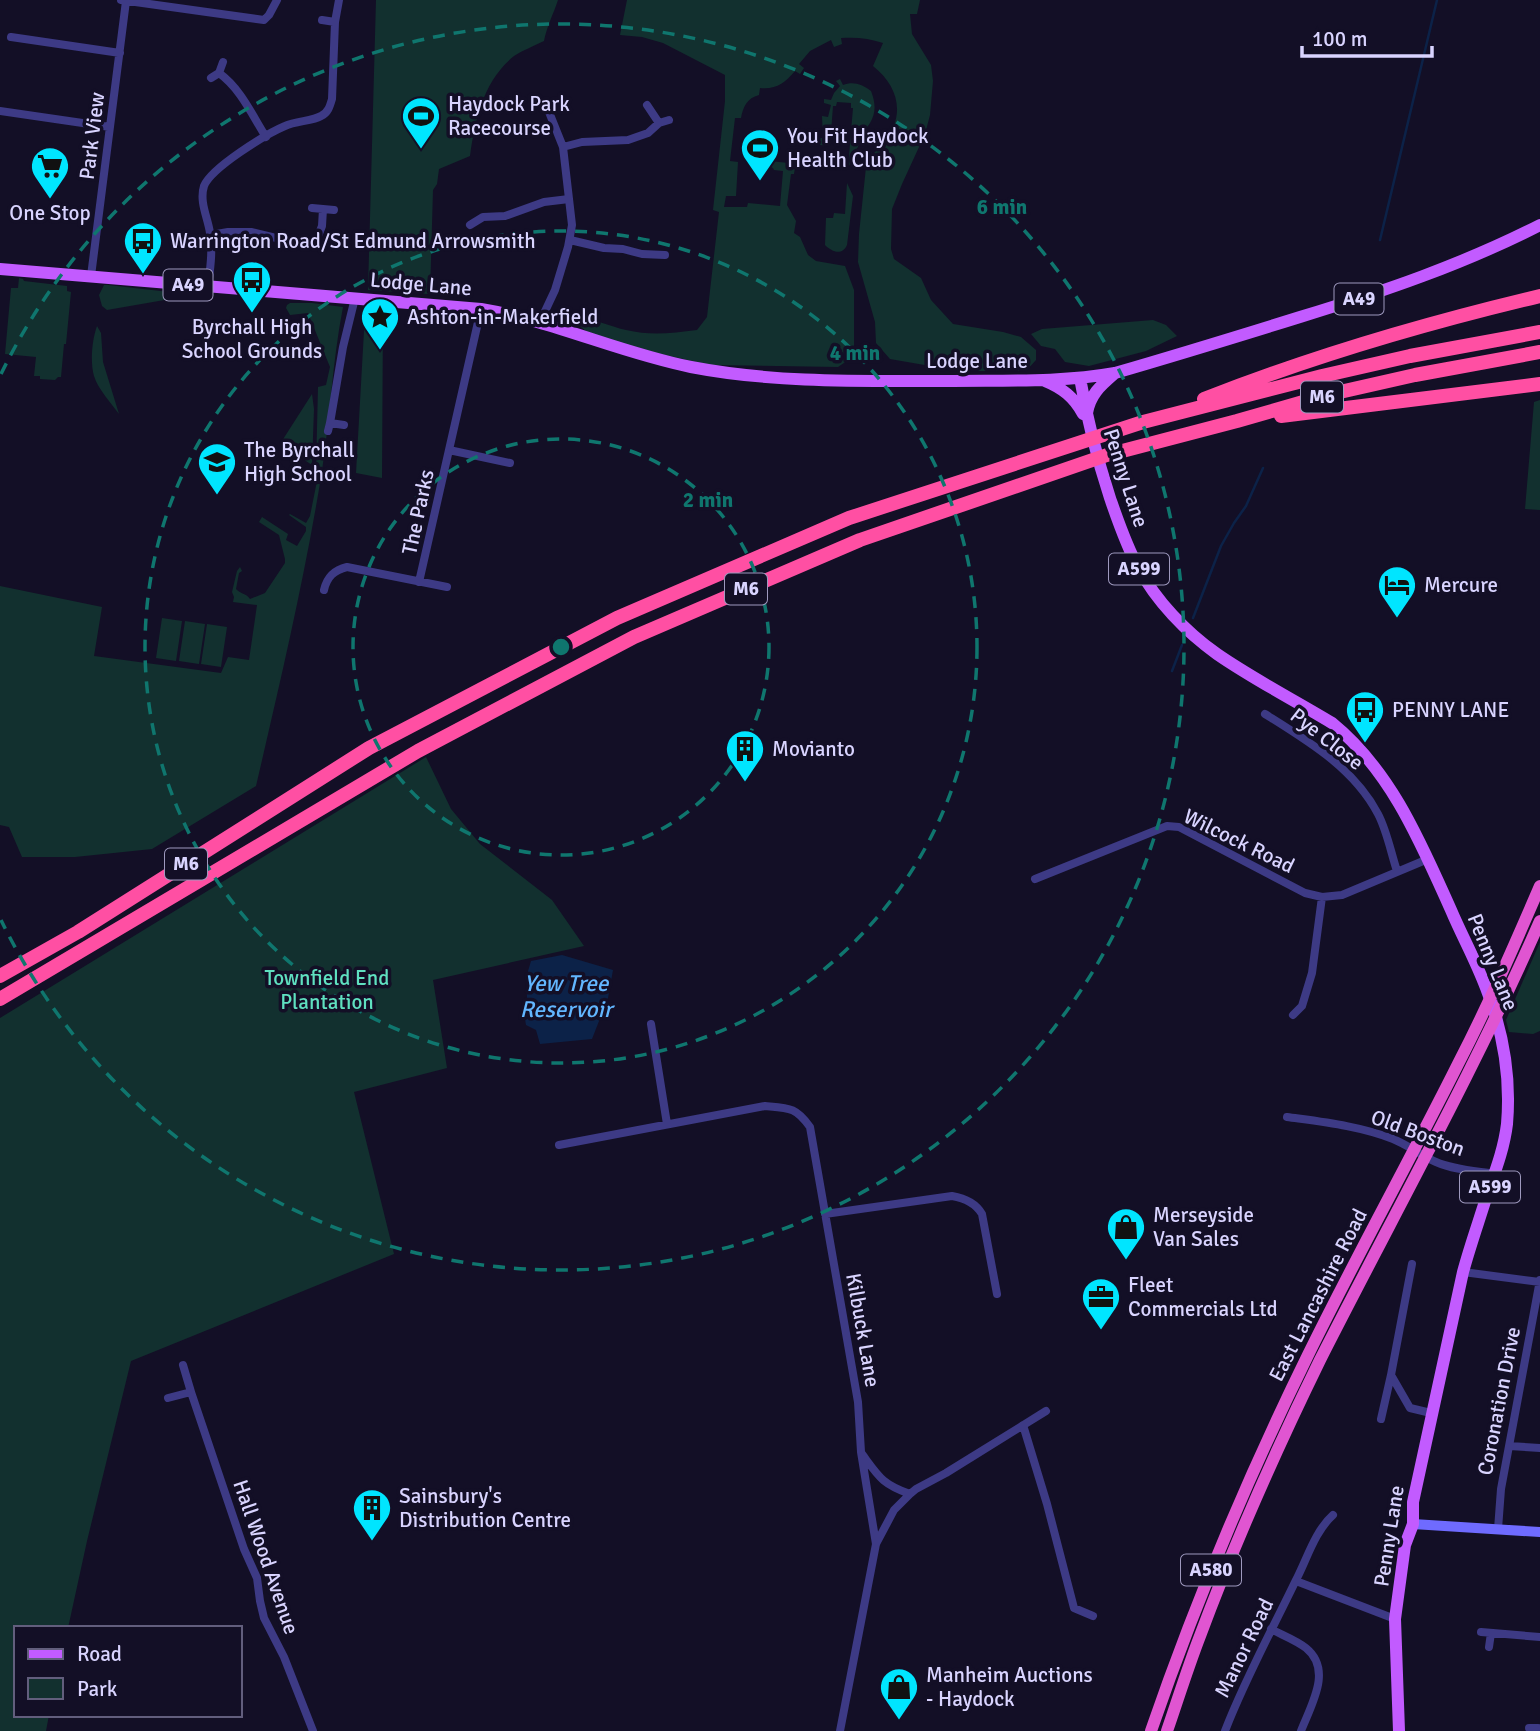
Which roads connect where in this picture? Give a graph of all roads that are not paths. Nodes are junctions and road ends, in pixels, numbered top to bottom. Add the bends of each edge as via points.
1 (124, 0) edge
2 (277, 0) edge
3 (340, 0) edge
4 (322, 20) dead end
5 (335, 22) junction
6 (11, 37) dead end
7 (120, 52) junction
8 (223, 62) dead end
9 (545, 102) dead end
10 (647, 105) dead end
11 (0, 111) edge
12 (669, 120) dead end
13 (659, 123) junction
14 (110, 127) junction
15 (265, 137) junction
16 (563, 147) junction
17 (569, 199) junction
18 (312, 208) dead end
19 (323, 209) junction
20 (334, 210) dead end
21 (470, 225) dead end
22 (1540, 225) edge
23 (211, 235) junction
24 (570, 240) junction
25 (665, 255) dead end
26 (0, 269) edge
27 (91, 276) junction
28 (208, 287) junction
29 (1540, 296) edge
30 (355, 299) junction
31 (481, 309) junction
32 (540, 322) junction
33 (1540, 332) edge
34 (1540, 352) edge
35 (1115, 373) junction
36 (1080, 378) junction
37 (1043, 381) junction
38 (1540, 384) edge
39 (1087, 420) junction
40 (1237, 421) junction
41 (1143, 422) junction
42 (344, 425) dead end
43 (449, 450) junction
44 (510, 464) dead end
45 (419, 582) junction
46 (447, 587) dead end
47 (324, 590) dead end
48 (1280, 711) dead end
49 (1265, 714) dead end
50 (1275, 720) junction
51 (1428, 859) junction
52 (1397, 871) junction
53 (1035, 879) dead end
54 (1540, 886) edge
55 (1322, 897) junction
56 (1540, 921) edge
57 (0, 976) edge
58 (0, 999) edge
59 (1293, 1015) dead end
60 (650, 1024) dead end
61 (1287, 1117) dead end
62 (667, 1124) junction
63 (559, 1145) dead end
64 (1420, 1153) junction
65 (1494, 1174) junction
66 (825, 1214) junction
67 (1412, 1265) dead end
68 (1463, 1272) junction
69 (1540, 1282) edge
70 (997, 1294) dead end
71 (183, 1365) dead end
72 (1391, 1375) junction
73 (191, 1392) junction
74 (168, 1398) dead end
75 (1046, 1411) dead end
76 (1431, 1413) junction
77 (1381, 1419) dead end
78 (1023, 1424) junction
79 (1509, 1446) junction
80 (1540, 1448) edge
81 (861, 1452) junction
82 (909, 1494) junction
83 (1333, 1515) dead end
84 (1413, 1524) junction
85 (1498, 1530) junction
86 (1540, 1532) edge
87 (876, 1544) junction
88 (1296, 1581) junction
89 (1093, 1616) dead end
90 (1395, 1619) junction
91 (1271, 1629) junction
92 (1540, 1637) edge
93 (1489, 1647) dead end
94 (313, 1731) edge
95 (840, 1731) edge
96 (1151, 1731) edge
97 (1167, 1731) edge
98 (1225, 1731) edge
99 (1301, 1731) edge
100 (1399, 1731) edge

1 - 2 street via 264,20
1 - 7 street, Park View
3 - 5 street
4 - 5 street
5 - 15 street via 329,109 322,116
6 - 7 street
7 - 14 street, Park View
8 - 15 street via 215,76 229,80
9 - 16 street
10 - 13 street
11 - 14 street
12 - 13 street
13 - 16 street via 628,140
14 - 27 street, Park View
15 - 23 street via 219,167 205,183 202,193
16 - 17 street
17 - 21 street via 544,202 505,216 483,217
17 - 24 street
18 - 19 street
19 - 20 street
19 - 23 street via 317,239 305,245 251,232
22 - 35 main road, Lodge Lane / A49 via 1364,297
23 - 28 street
24 - 25 street
24 - 32 street
26 - 27 main road, A49
27 - 28 main road, A49
28 - 30 main road, A49
29 - 41 highway via 1435,322 1253,379
30 - 31 main road, Lodge Lane / A49
30 - 42 street via 329,427
31 - 32 main road, Lodge Lane / A49
31 - 43 street, The Parks
32 - 37 main road, Lodge Lane / A49 via 690,367 752,376
33 - 41 highway, M6 via 1385,361
34 - 40 highway, M6 via 1331,394
35 - 36 main road, Lodge Lane / A49
35 - 39 main road via 1091,398
36 - 37 main road, Lodge Lane / A49
36 - 39 main road, Penny Lane / A599
37 - 39 main road, A599 via 1067,393
38 - 40 highway
39 - 51 main road, Penny Lane / A599 via 1121,531 1158,598 1216,653 1332,723 1357,746 1390,788
40 - 58 highway, M6 via 1089,460 860,540 634,637 418,751
41 - 57 highway, M6 via 849,518 617,618 369,748 78,932
43 - 44 street, The Parks
43 - 45 street, The Parks
45 - 46 street, The Parks
45 - 47 street, The Parks via 347,567 335,571
48 - 50 street
49 - 50 street, Pye Close
50 - 52 street, Pye Close via 1352,777 1379,816
51 - 52 street
51 - 65 main road, Penny Lane / A599 via 1486,988 1502,1037 1507,1122
52 - 55 street via 1342,895
53 - 55 street, Wilcock Road via 1167,826 1179,827 1305,893
54 - 64 highway, East Lancashire Road / A580
55 - 59 street via 1312,973 1301,1006
56 - 64 highway, East Lancashire Road / A580 via 1490,1030
60 - 62 street
61 - 65 street, Old Boston via 1376,1134 1436,1162
62 - 63 street, Kilbuck Lane
62 - 66 street, Kilbuck Lane via 765,1106 801,1114 810,1127
64 - 96 highway, East Lancashire Road / A580 via 1332,1307 1280,1412 1211,1570
64 - 97 highway, East Lancashire Road / A580 via 1229,1561
65 - 68 main road, Penny Lane / A599
66 - 70 street via 952,1196 974,1203 982,1214
66 - 81 street, Kilbuck Lane via 858,1402
67 - 72 street
68 - 69 street
68 - 76 main road, Penny Lane / A599
69 - 79 street, Coronation Drive
71 - 73 street, Hall Wood Avenue
72 - 76 street via 1409,1408
72 - 77 street
73 - 74 street
73 - 94 street, Hall Wood Avenue via 257,1578 264,1618
75 - 78 street, Kilbuck Lane
76 - 84 main road, Penny Lane / A599 via 1413,1502
78 - 82 street, Kilbuck Lane
78 - 89 street via 1074,1608
79 - 80 street
79 - 85 street, Coronation Drive
81 - 82 street via 880,1479
81 - 87 street, Kilbuck Lane
82 - 87 street, Kilbuck Lane via 894,1510
83 - 88 street, Manor Road via 1323,1524
84 - 85 main road
84 - 90 main road, Penny Lane / A599 via 1405,1545
85 - 86 main road
87 - 95 street, Kilbuck Lane
88 - 90 street, Manor Road
88 - 91 street, Manor Road
90 - 100 main road, Penny Lane / A599
91 - 98 street, Manor Road
91 - 99 street via 1316,1658 1317,1688
92 - 93 street via 1486,1632

